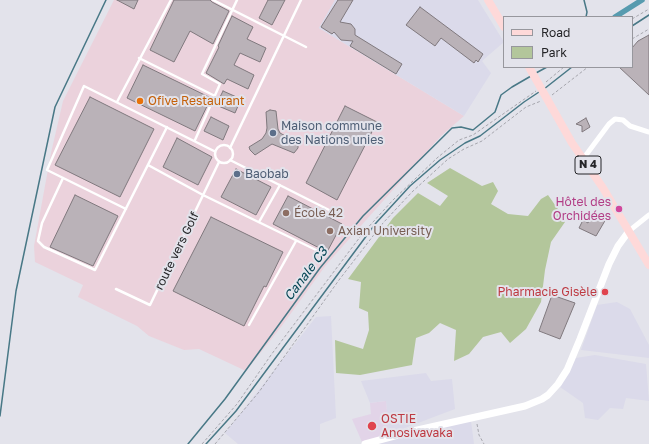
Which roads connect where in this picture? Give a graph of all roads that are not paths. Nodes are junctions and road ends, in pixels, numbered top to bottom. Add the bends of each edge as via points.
1 (171, 0) edge
2 (213, 0) edge
3 (237, 0) edge
4 (302, 0) edge
5 (488, 0) edge
6 (232, 10) junction
7 (503, 24) edge
8 (285, 36) junction
9 (306, 47) dead end
10 (139, 58) junction
11 (530, 68) edge
12 (215, 96) junction
13 (117, 102) junction
14 (166, 127) junction
15 (649, 132) edge
16 (195, 140) junction
17 (230, 148) junction
18 (214, 151) junction
19 (583, 159) junction
20 (230, 160) junction
21 (219, 162) junction
22 (148, 164) junction
23 (63, 178) junction
24 (280, 185) junction
25 (203, 195) junction
26 (126, 209) junction
27 (649, 215) edge
28 (342, 217) dead end
29 (258, 222) junction
30 (629, 231) junction
31 (296, 241) junction
32 (316, 250) dead end
33 (649, 265) edge
34 (116, 289) dead end
35 (250, 325) dead end
36 (365, 444) edge

1 - 10 lane
2 - 6 lane
3 - 6 lane
4 - 8 lane
5 - 7 main road
6 - 8 lane
6 - 12 lane via 202,74 220,84
8 - 9 lane
8 - 17 lane
10 - 12 lane
10 - 13 lane
11 - 19 main road, N 4
12 - 16 lane
13 - 14 lane
13 - 23 lane via 84,86 47,170
14 - 16 lane
14 - 22 lane
15 - 19 street via 615,119
16 - 18 lane
17 - 18 lane via 222,144
17 - 20 lane via 233,153
18 - 21 lane
19 - 30 main road, N 4
20 - 21 lane via 225,163
20 - 24 lane
21 - 25 lane, route vers Golf
22 - 25 lane
22 - 26 lane
23 - 26 lane
23 - 26 lane via 42,223 38,241 44,247 95,270
24 - 28 lane
24 - 29 lane
25 - 29 lane
25 - 34 lane, route vers Golf via 150,305
27 - 30 street
29 - 31 lane
30 - 33 main road, N 4
30 - 36 main road via 602,279 573,357 562,378 542,399 525,406
31 - 32 lane
31 - 35 lane

